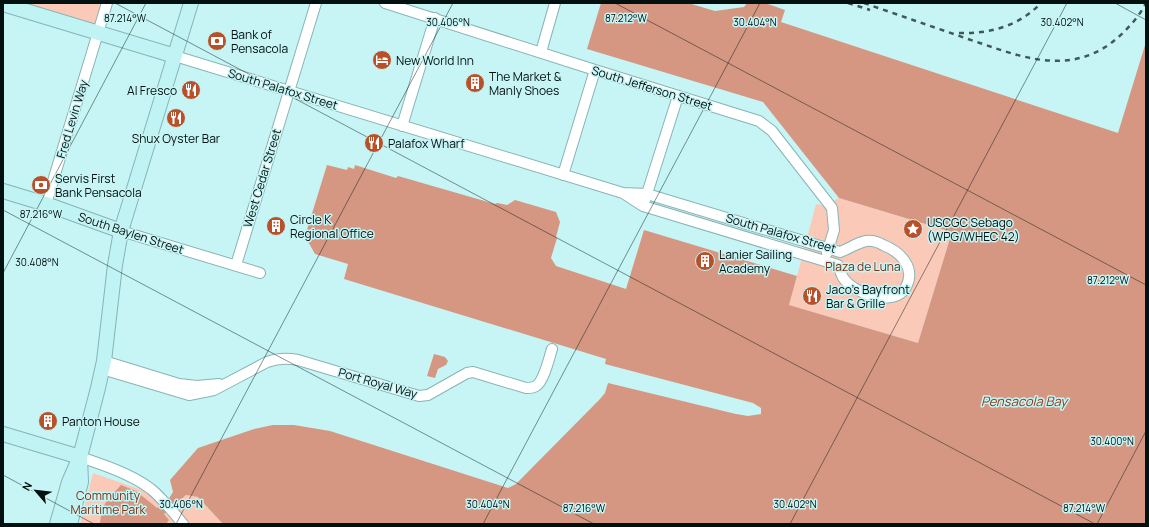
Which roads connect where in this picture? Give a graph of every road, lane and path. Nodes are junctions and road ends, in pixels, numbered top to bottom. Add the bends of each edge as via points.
1 (107, 3) edge
2 (191, 3) edge
3 (316, 3) edge
4 (385, 3) edge
5 (555, 3) edge
6 (3, 4) edge
7 (435, 18) junction
8 (97, 33) junction
9 (541, 52) junction
10 (175, 56) junction
11 (594, 70) junction
12 (289, 91) junction
13 (678, 96) junction
14 (402, 126) junction
15 (563, 174) junction
16 (3, 191) edge
17 (623, 192) junction
18 (647, 194) junction
19 (46, 204) junction
20 (643, 206) junction
21 (121, 231) junction
22 (829, 248) junction
23 (825, 261) junction
24 (236, 266) junction
25 (260, 273) dead end
26 (552, 349) dead end
27 (103, 365) junction
28 (3, 434) edge
29 (80, 457) junction
30 (181, 522) edge
31 (57, 524) edge
32 (70, 524) edge

1 - 8 street, Fred Levin Way
2 - 10 main road
3 - 12 street, West Cedar Street
4 - 7 street, South Jefferson Street
5 - 9 street
6 - 8 main road, South Palafox Street
7 - 9 street, South Jefferson Street
7 - 14 street
8 - 10 main road, South Palafox Street
8 - 19 street, Fred Levin Way
9 - 11 street, South Jefferson Street
10 - 12 street, South Palafox Street
10 - 21 main road
11 - 13 street, South Jefferson Street
11 - 15 street
12 - 14 street, South Palafox Street
12 - 24 street, West Cedar Street
13 - 18 street
13 - 22 street, South Jefferson Street via 759,121 772,131 832,208 834,230
14 - 15 street, South Palafox Street
15 - 17 street, South Palafox Street
16 - 19 main road, South Baylen Street
17 - 18 street, South Palafox Street
17 - 20 street, South Palafox Street
18 - 20 street
18 - 22 street, South Palafox Street
19 - 21 main road, South Baylen Street
20 - 23 street, South Palafox Street
21 - 24 street, South Baylen Street
21 - 27 main road
22 - 23 street, South Jefferson Street
22 - 23 street, South Palafox Street via 840,252 867,241 888,246 899,254 908,266 910,276 906,287 898,294 875,297 852,286 844,279 838,265
24 - 25 street, South Baylen Street
26 - 27 street, Port Royal Way via 542,379 532,388 473,372 428,395 419,396 288,358 268,362 208,392 174,386
27 - 29 main road
28 - 29 main road
29 - 30 street via 106,465 152,490
29 - 31 main road via 69,482
29 - 32 main road via 81,482

